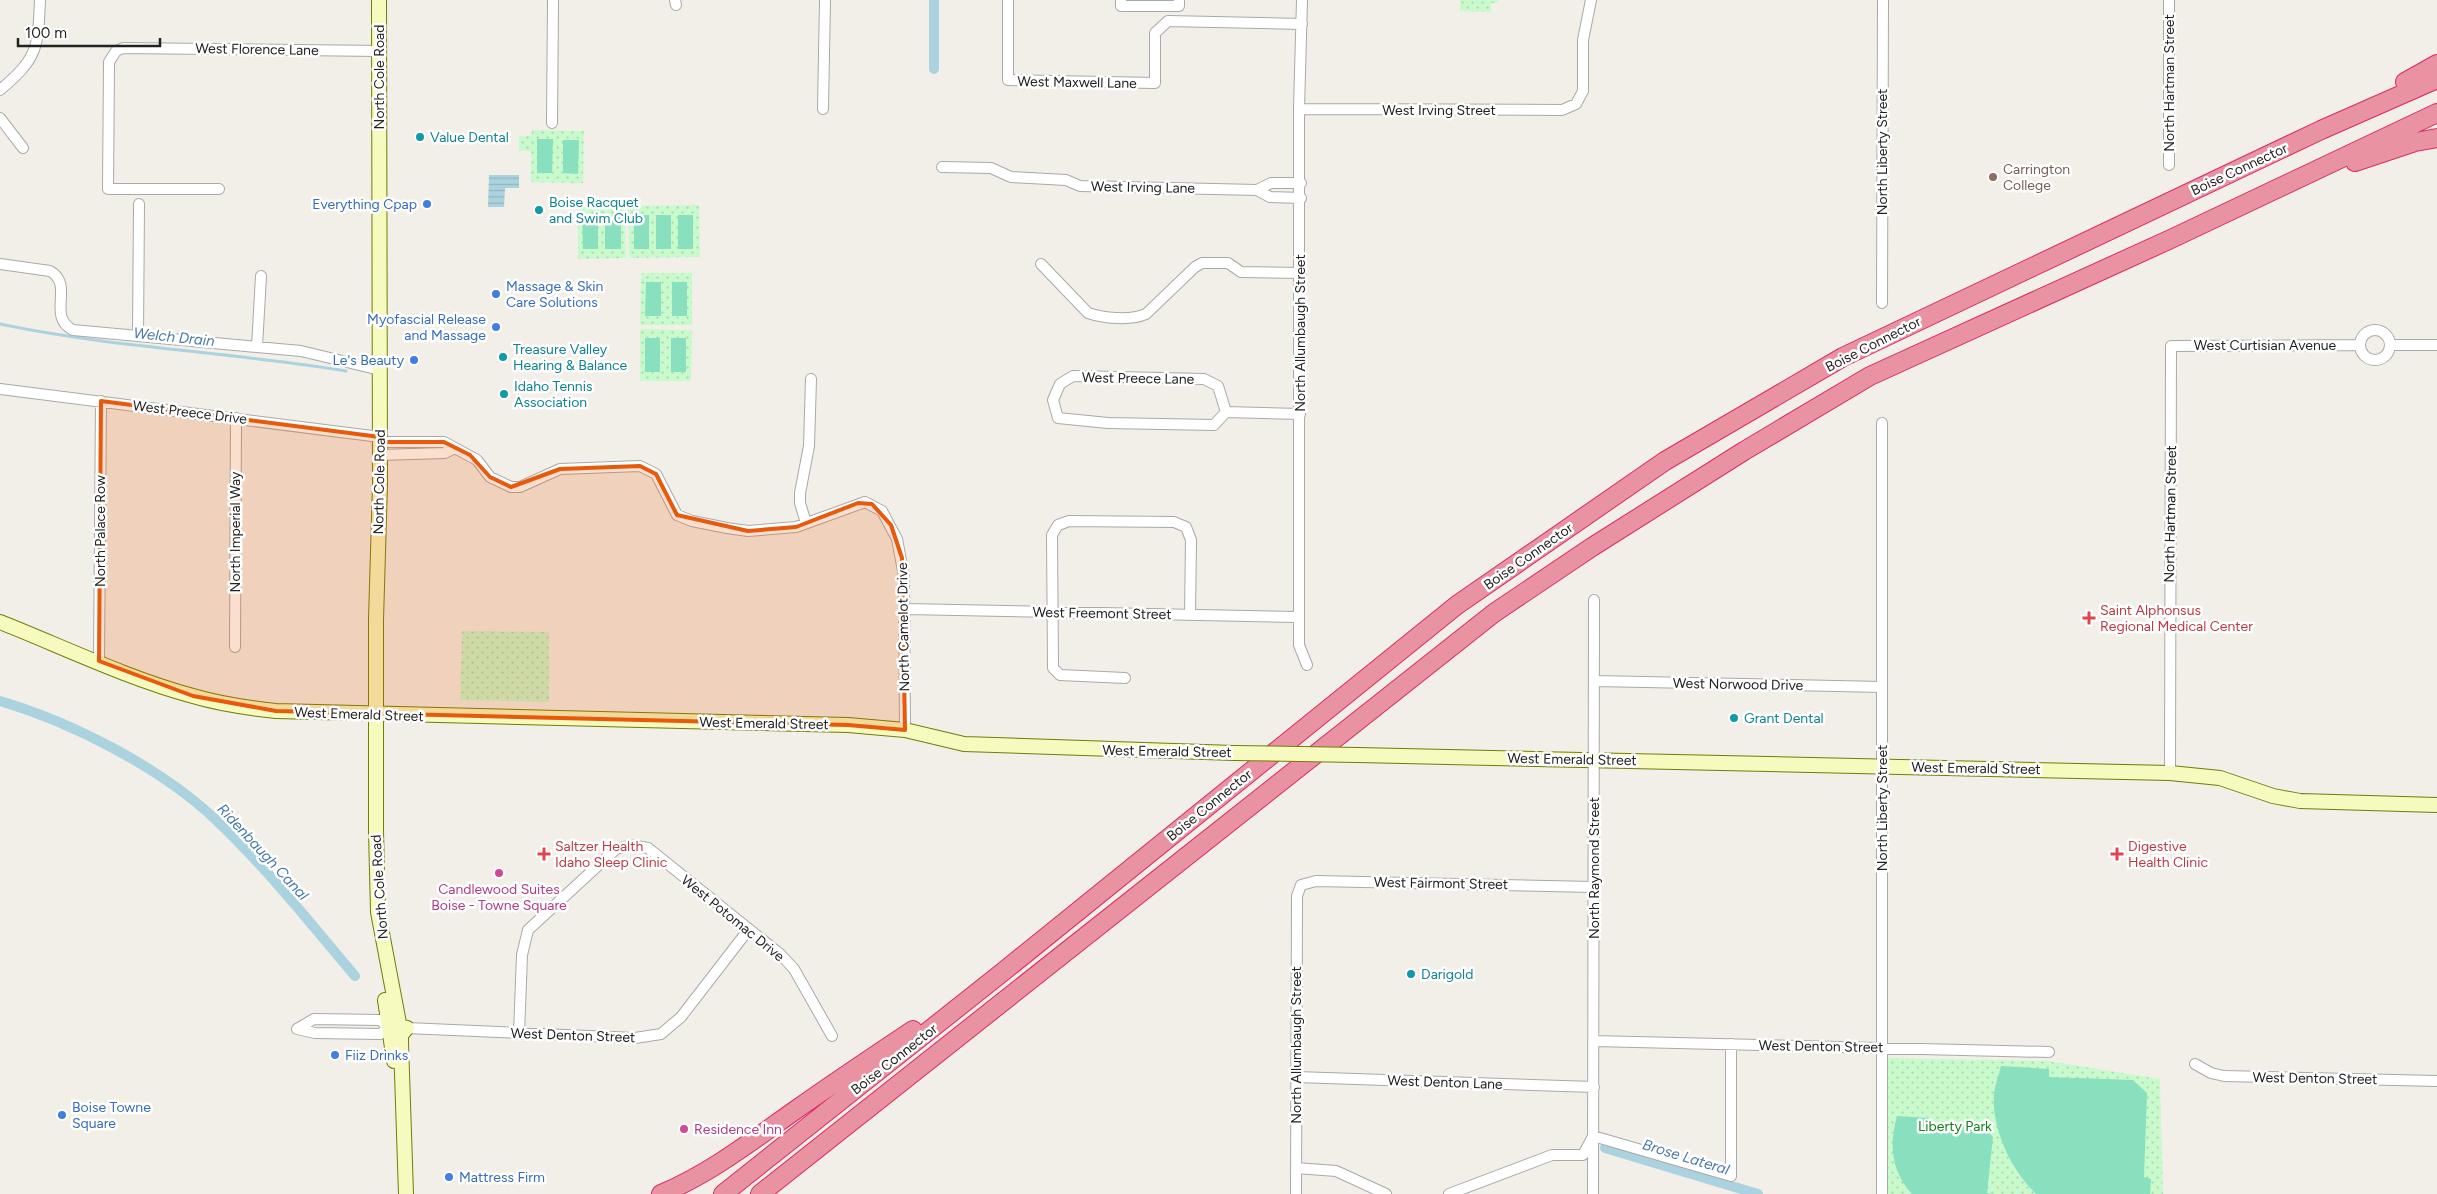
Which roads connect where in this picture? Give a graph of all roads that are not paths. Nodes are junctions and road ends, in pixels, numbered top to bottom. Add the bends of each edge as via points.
1 (40, 0) edge
2 (379, 0) edge
3 (552, 0) edge
4 (825, 0) edge
5 (1008, 0) edge
6 (1121, 0) edge
7 (1179, 0) edge
8 (1302, 0) edge
9 (1591, 0) edge
10 (1883, 0) edge
11 (2169, 0) edge
12 (1302, 24) junction
13 (380, 51) junction
14 (2437, 64) edge
15 (2437, 78) edge
16 (0, 90) edge
17 (823, 109) dead end
18 (1299, 109) junction
19 (2437, 113) edge
20 (0, 118) edge
21 (552, 123) dead end
22 (2320, 130) junction
23 (2437, 138) edge
24 (23, 148) dead end
25 (2169, 166) dead end
26 (942, 167) dead end
27 (1301, 182) junction
28 (2279, 188) junction
29 (220, 189) dead end
30 (1257, 190) junction
31 (1300, 198) junction
32 (139, 204) dead end
33 (0, 264) edge
34 (1041, 264) dead end
35 (1300, 273) junction
36 (261, 276) dead end
37 (1882, 303) dead end
38 (138, 336) junction
39 (2359, 345) junction
40 (2390, 345) junction
41 (2437, 345) edge
42 (2171, 346) joint
43 (257, 347) junction
44 (380, 370) junction
45 (812, 379) dead end
46 (0, 389) edge
47 (101, 402) junction
48 (1226, 412) junction
49 (1300, 414) junction
50 (236, 418) junction
51 (1882, 423) dead end
52 (380, 445) junction
53 (806, 523) junction
54 (1594, 600) dead end
55 (906, 609) junction
56 (1052, 613) junction
57 (1190, 615) junction
58 (1299, 617) junction
59 (0, 622) edge
60 (234, 647) dead end
61 (99, 661) junction
62 (1307, 664) dead end
63 (1125, 678) dead end
64 (1595, 681) junction
65 (1882, 687) junction
66 (375, 714) junction
67 (905, 730) junction
68 (1594, 760) junction
69 (1882, 766) junction
70 (2170, 772) junction
71 (2437, 804) edge
72 (1594, 887) junction
73 (1297, 896) joint
74 (749, 929) junction
75 (387, 963) junction
76 (1004, 972) junction
77 (390, 1028) junction
78 (407, 1028) junction
79 (520, 1034) junction
80 (832, 1036) dead end
81 (1594, 1041) junction
82 (1731, 1044) junction
83 (1881, 1048) junction
84 (2049, 1052) dead end
85 (2195, 1064) dead end
86 (1296, 1077) junction
87 (2437, 1081) edge
88 (403, 1082) junction
89 (1594, 1087) junction
90 (1593, 1136) junction
91 (1296, 1168) junction
92 (406, 1194) edge
93 (661, 1194) edge
94 (722, 1194) edge
95 (760, 1194) edge
96 (1296, 1194) edge
97 (1386, 1194) edge
98 (1449, 1194) edge
99 (1593, 1194) edge
100 (1882, 1194) edge

1 - 16 street via 39,36 33,57
2 - 13 main road, North Cole Road
3 - 21 street
4 - 17 street
5 - 12 street, West Maxwell Lane via 1008,80 1155,83 1155,33 1168,21
6 - 7 street via 1121,6 1179,6
8 - 12 street, North Allumbaugh Street
9 - 18 street, West Irving Street via 1583,40 1583,92 1576,104 1562,110
10 - 37 street, North Liberty Street
11 - 25 street, North Hartman Street
12 - 18 street, North Allumbaugh Street
13 - 29 street, West Florence Lane via 123,48 116,51 108,62 108,189
13 - 44 main road, North Cole Road
14 - 22 highway
15 - 22 highway, Boise Connector
18 - 27 street, North Allumbaugh Street
19 - 28 highway, Boise Connector
20 - 24 street
22 - 76 highway, Boise Connector via 1843,357 1664,461 1457,605
23 - 28 highway via 2414,142
26 - 30 street, West Irving Lane via 991,168 1010,177 1066,180 1080,186
27 - 30 street, West Irving Lane via 1271,183
27 - 31 street, North Allumbaugh Street
28 - 95 highway, Boise Connector via 1870,376 1744,451 1584,553 1479,625
30 - 31 street, West Irving Lane via 1270,197
31 - 35 street, North Allumbaugh Street
32 - 38 street
33 - 38 street via 50,271 57,275 61,282 61,317 68,328
34 - 35 street via 1088,313 1138,318 1202,263 1228,263 1241,272
35 - 49 street, North Allumbaugh Street
36 - 43 street
38 - 43 street
39 - 40 street via 2367,332 2377,330 2386,336
39 - 40 street via 2366,358 2375,361 2384,358
39 - 42 street, West Curtisian Avenue
40 - 41 street
42 - 70 street, North Hartman Street
43 - 44 street via 301,351
44 - 52 main road, North Cole Road
45 - 53 street via 809,446 800,493
46 - 47 street, West Preece Drive
47 - 50 street, West Preece Drive
47 - 61 street, North Palace Row
48 - 48 street, West Preece Lane via 1214,425 1108,424 1058,418 1053,400 1060,384 1073,376 1204,379 1218,386
48 - 49 street
49 - 58 street, North Allumbaugh Street
50 - 52 street, West Preece Drive
50 - 60 street, North Imperial Way
51 - 65 street, North Liberty Street
52 - 53 street, West Preece Drive via 444,442 477,460 490,477 511,488 560,469 640,466 656,474 678,515 692,521 748,531 778,530
52 - 66 main road, North Cole Road
53 - 55 street, North Camelot Drive via 858,503 872,504 882,511 897,539
54 - 64 street, North Raymond Street
55 - 56 street, West Freemont Street
55 - 67 street, North Camelot Drive
56 - 57 street, West Freemont Street
56 - 57 street via 1052,535 1058,525 1069,521 1174,522 1186,527 1191,540
56 - 63 street via 1053,668 1060,675
57 - 58 street, West Freemont Street
58 - 62 street, North Allumbaugh Street via 1299,645
59 - 61 main road, West Emerald Street
61 - 66 main road, West Emerald Street via 166,688 238,707
64 - 65 street, West Norwood Drive
64 - 68 street, North Raymond Street
65 - 69 street, North Liberty Street
66 - 67 main road, West Emerald Street via 848,724
66 - 75 main road, North Cole Road via 377,889
67 - 68 main road, West Emerald Street, bridge via 964,744
68 - 69 main road, West Emerald Street
68 - 72 street, North Raymond Street
69 - 70 main road, West Emerald Street
69 - 83 street, North Liberty Street
70 - 71 main road, West Emerald Street via 2220,778 2273,796 2300,801
72 - 73 street, West Fairmont Street via 1316,881 1301,885
72 - 81 street, North Raymond Street
73 - 86 street, North Allumbaugh Street
74 - 79 street, West Denton Street via 681,1017 661,1034 635,1038
74 - 79 street, West Potomac Drive via 648,848 631,845 616,849 528,930 522,955
74 - 80 street, West Potomac Drive via 794,969
75 - 77 main road, North Cole Road via 382,978
75 - 78 main road, North Cole Road via 396,975
76 - 93 highway via 840,1078 725,1160
76 - 94 highway, Boise Connector
77 - 77 street via 380,1020 314,1020 297,1028 314,1033 380,1034
77 - 88 main road, North Cole Road via 395,1070
78 - 79 street, West Denton Street
78 - 88 main road, North Cole Road via 410,1070
81 - 82 street, West Denton Street
81 - 89 street, North Raymond Street
82 - 83 street, West Denton Street
82 - 90 street via 1731,1176
83 - 84 street, West Denton Street
83 - 100 street, North Liberty Street
85 - 87 street, West Denton Street via 2211,1074 2224,1076
86 - 89 street, West Denton Lane
86 - 91 street, North Allumbaugh Street
88 - 92 main road, North Cole Road
89 - 90 street, North Raymond Street
90 - 98 street via 1583,1155 1552,1155
90 - 99 street, North Raymond Street
91 - 96 street, North Allumbaugh Street
91 - 97 street via 1336,1171

